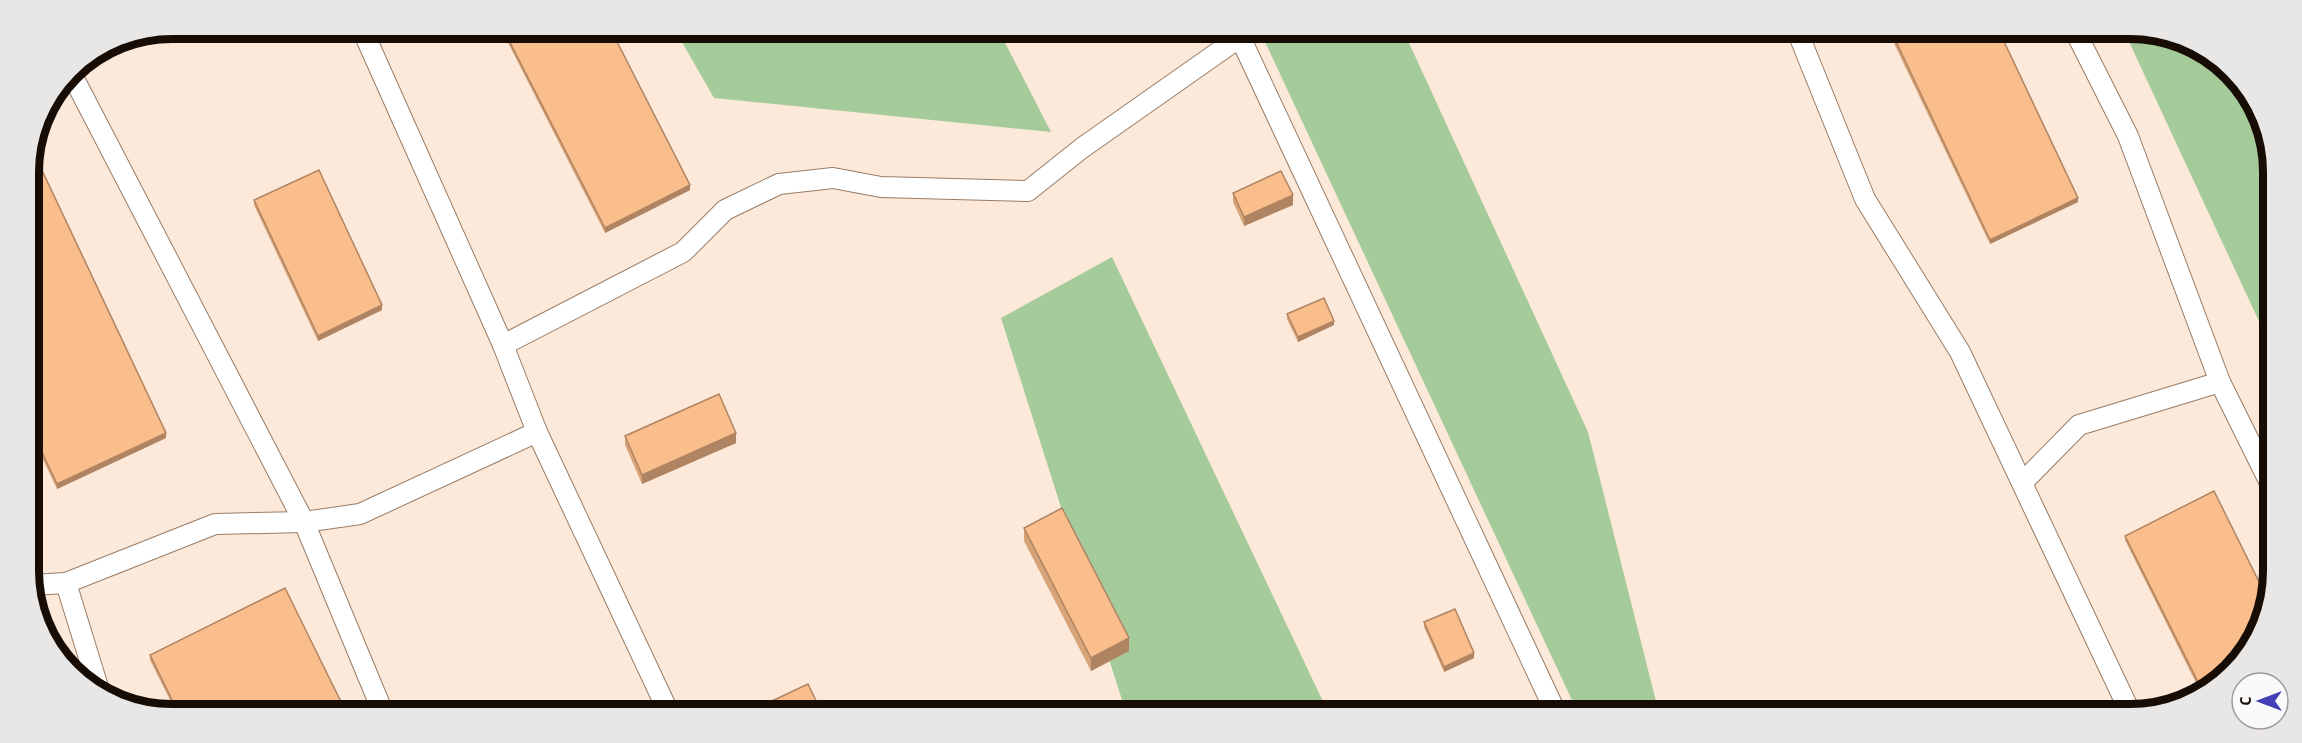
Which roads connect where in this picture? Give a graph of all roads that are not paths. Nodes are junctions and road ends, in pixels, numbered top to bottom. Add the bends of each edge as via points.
1 (366, 39) edge
2 (1232, 39) edge
3 (1241, 39) edge
4 (1800, 39) edge
5 (2079, 39) edge
6 (75, 81) edge
7 (503, 345) junction
8 (2220, 382) junction
9 (537, 432) junction
10 (2263, 469) edge
11 (2022, 483) junction
12 (304, 522) junction
13 (66, 583) junction
14 (40, 584) edge
15 (96, 680) edge
16 (380, 704) edge
17 (665, 704) edge
18 (1552, 704) edge
19 (2126, 704) edge

1 - 7 lane
2 - 7 lane via 1028,191 881,187 832,178 779,184 725,210 682,252
3 - 18 lane
4 - 11 lane via 1865,199 1960,352
5 - 8 lane via 2128,136
6 - 12 lane
7 - 9 lane
8 - 10 lane
8 - 11 lane via 2079,425
9 - 12 lane via 360,514
9 - 17 lane
11 - 19 lane
12 - 13 lane via 215,524
12 - 16 lane
13 - 14 lane
13 - 15 lane

